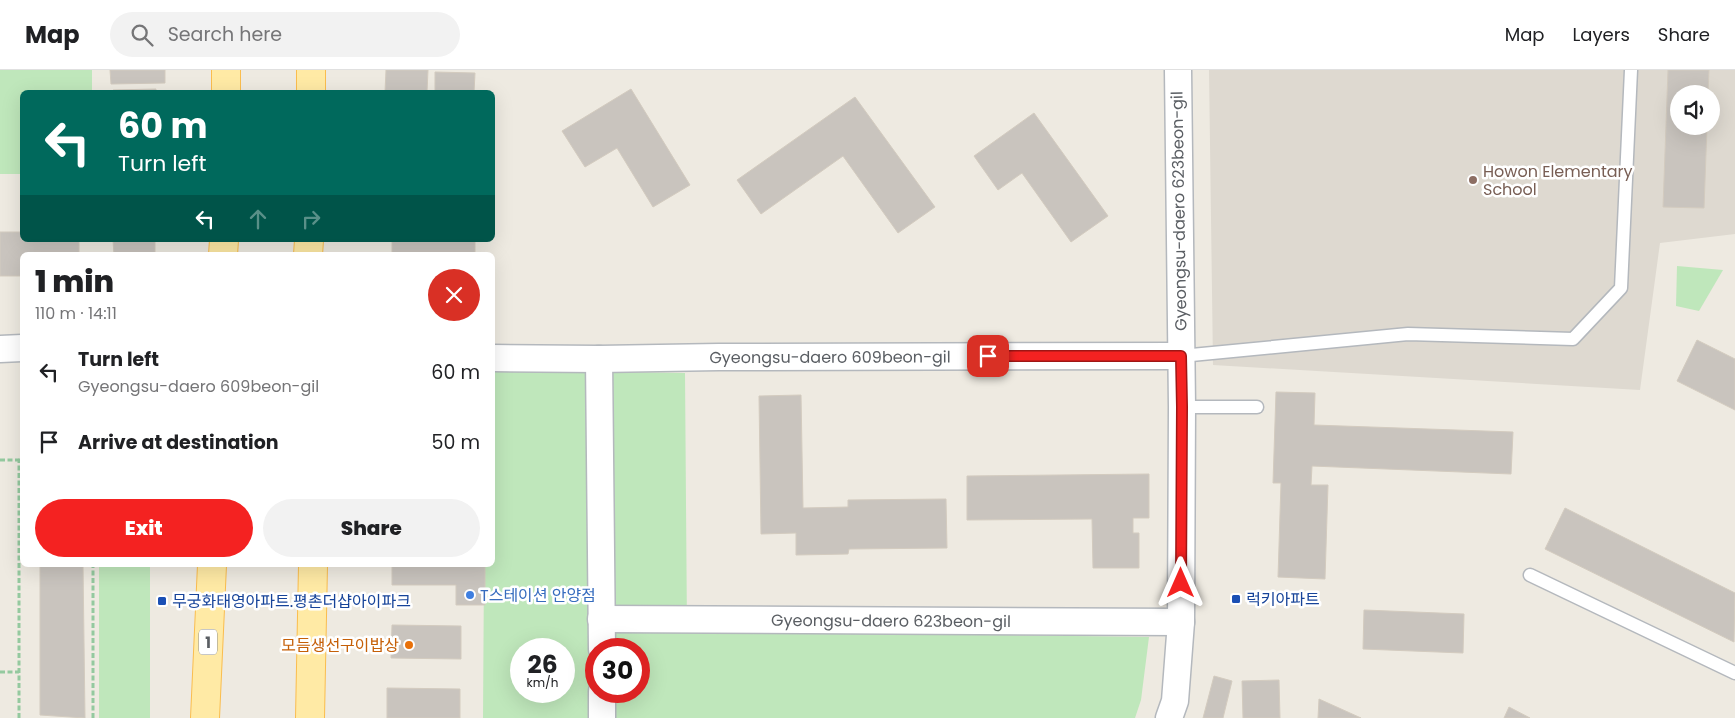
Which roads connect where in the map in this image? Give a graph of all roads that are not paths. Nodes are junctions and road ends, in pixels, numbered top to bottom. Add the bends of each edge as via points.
1 (226, 70) edge
2 (311, 70) edge
3 (1178, 70) edge
4 (1631, 70) edge
5 (226, 90) edge
6 (311, 90) edge
7 (20, 348) edge
8 (0, 349) edge
9 (1181, 356) junction
10 (495, 358) edge
11 (599, 359) junction
12 (1182, 407) junction
13 (1257, 408) dead end
14 (212, 567) edge
15 (313, 567) edge
16 (1530, 575) dead end
17 (602, 619) junction
18 (1181, 622) junction
19 (602, 638) edge
20 (1735, 673) edge
21 (602, 703) edge
22 (205, 718) edge
23 (310, 718) edge
24 (602, 718) edge
25 (1169, 718) edge

1 - 5 main road
2 - 6 main road
3 - 9 street, Gyeongsu-daero 623beon-gil
4 - 9 lane via 1620,288 1573,339 1408,334
7 - 8 street
9 - 11 street, Gyeongsu-daero 609beon-gil
9 - 12 street, Gyeongsu-daero 623beon-gil
10 - 11 street, Gyeongsu-daero 609beon-gil
11 - 17 street
12 - 13 lane
12 - 18 street, Gyeongsu-daero 623beon-gil
14 - 22 main road, 1
15 - 23 main road
16 - 20 lane
17 - 18 street, Gyeongsu-daero 623beon-gil
17 - 19 street
18 - 25 street, Gyeongsu-daero 623beon-gil via 1175,701
21 - 24 street

